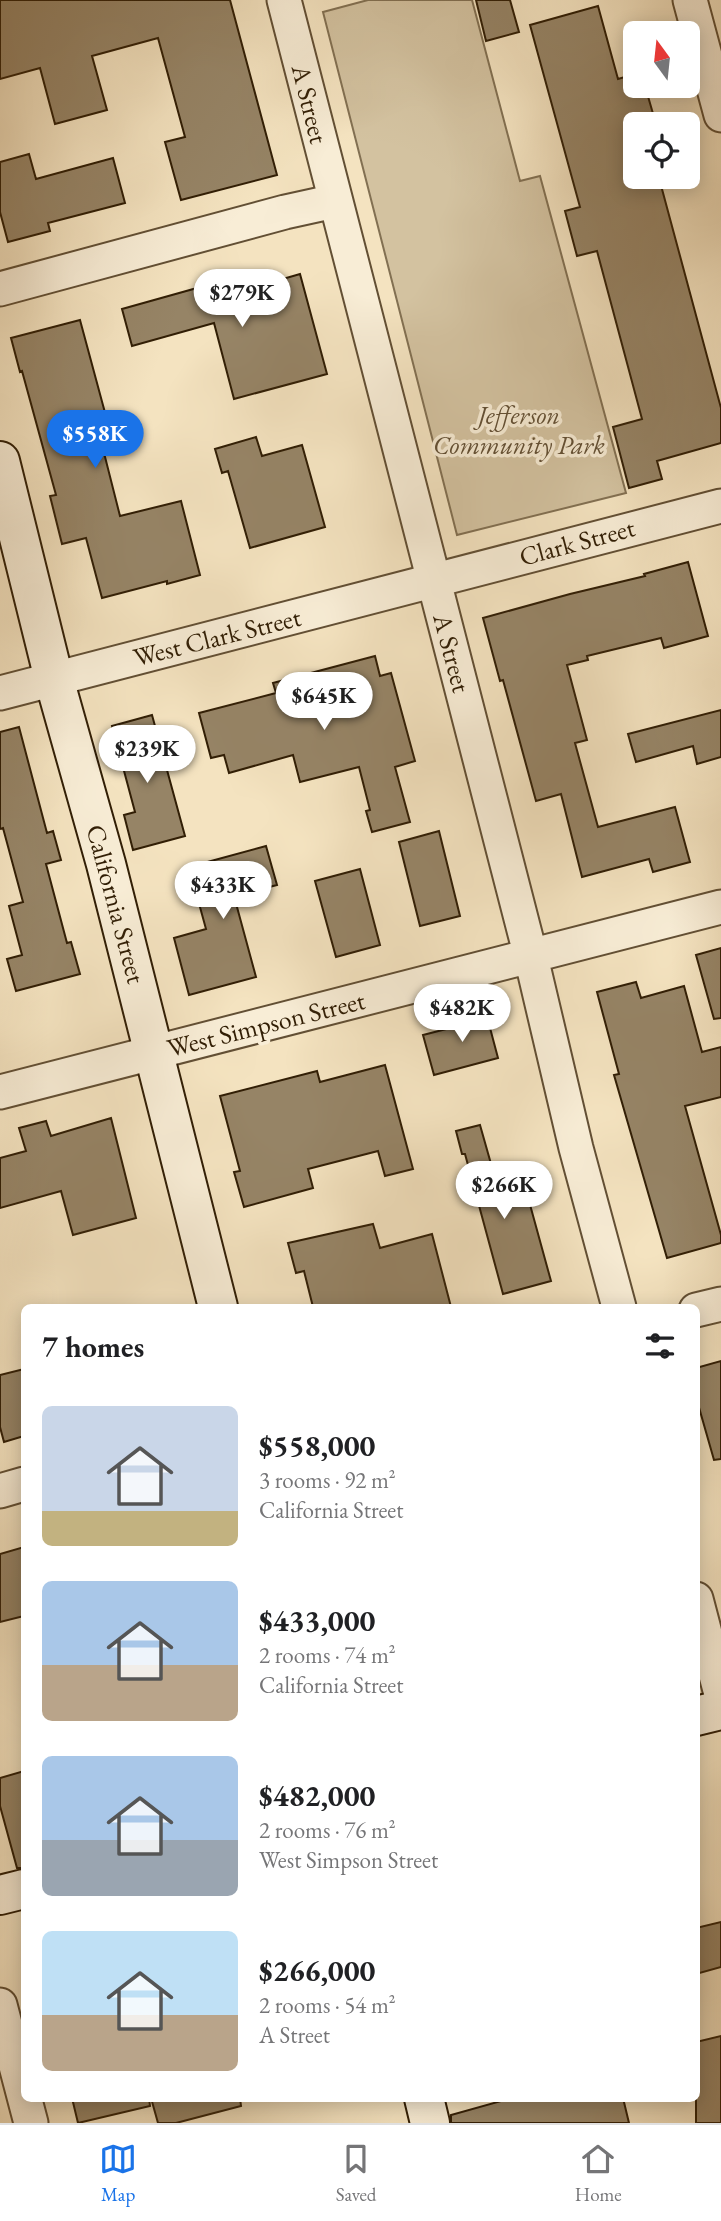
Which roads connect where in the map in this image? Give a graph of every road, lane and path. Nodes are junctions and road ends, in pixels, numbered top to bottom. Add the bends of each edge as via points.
1 (284, 0) edge
2 (690, 0) edge
3 (720, 106) edge
4 (335, 201) junction
5 (0, 289) edge
6 (0, 461) edge
7 (721, 506) edge
8 (433, 581) junction
9 (54, 679) junction
10 (0, 693) edge
11 (721, 907) edge
12 (531, 957) junction
13 (154, 1052) junction
14 (0, 1092) edge
15 (217, 1304) edge
16 (618, 1304) edge
17 (721, 1304) edge
18 (700, 1309) edge
19 (21, 1485) edge
20 (0, 1491) edge
21 (700, 1614) edge
22 (721, 1694) edge
23 (721, 1710) edge
24 (700, 1715) edge
25 (21, 1890) edge
26 (0, 1895) edge
27 (0, 2006) edge
28 (21, 2085) edge
29 (25, 2102) edge
30 (425, 2102) edge
31 (31, 2123) edge
32 (430, 2123) edge

1 - 4 street, A Street
2 - 3 street
4 - 5 street
4 - 8 street, A Street
6 - 9 street, California Street
7 - 8 street, Clark Street
8 - 9 street, West Clark Street
8 - 12 street, A Street
9 - 10 street, West Clark Street
9 - 13 street, California Street
11 - 12 street, West Simpson Street
12 - 13 street, West Simpson Street
12 - 16 street, A Street
13 - 14 street, West Simpson Street
13 - 15 street, California Street
17 - 18 street
19 - 20 street
21 - 22 street
23 - 24 street
25 - 26 street
27 - 28 street
29 - 31 street
30 - 32 street

